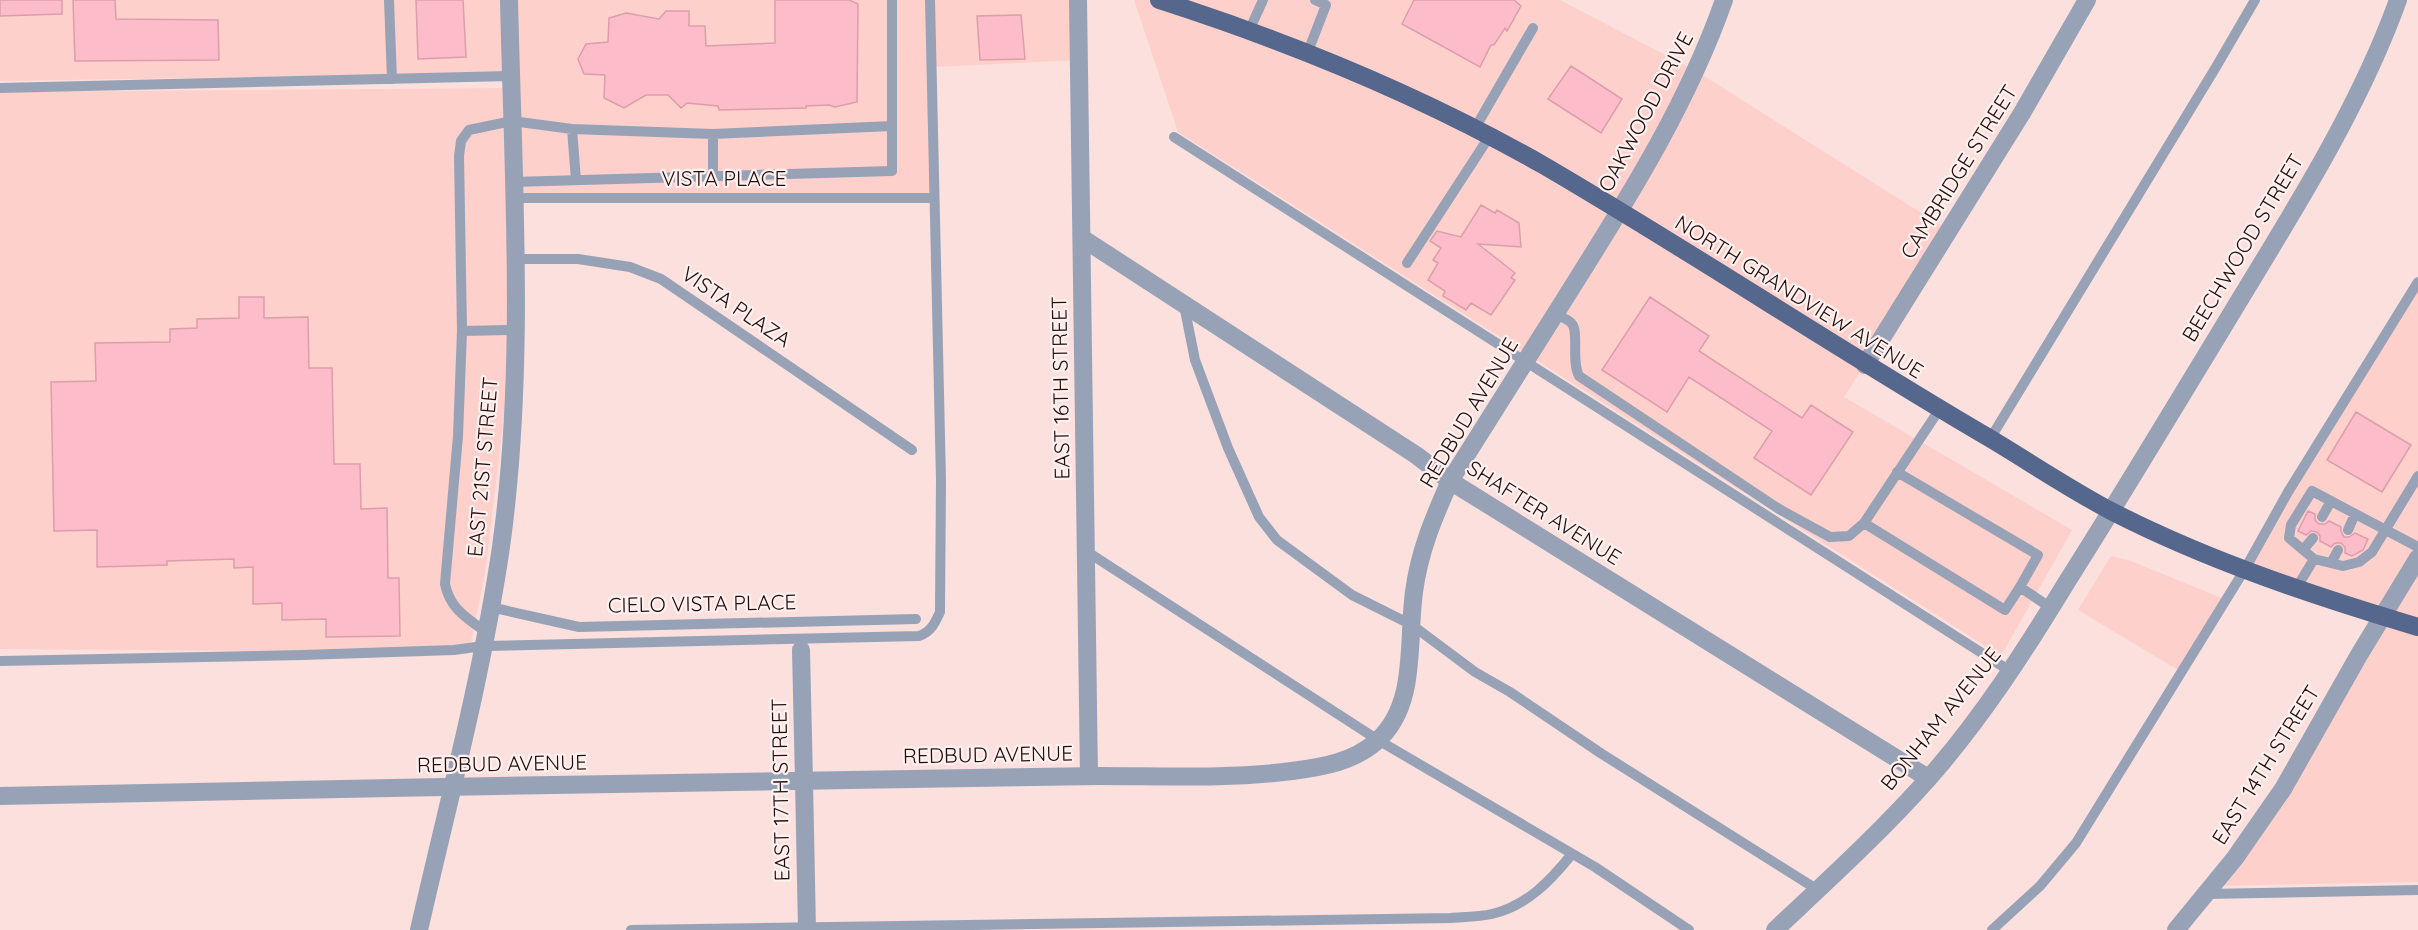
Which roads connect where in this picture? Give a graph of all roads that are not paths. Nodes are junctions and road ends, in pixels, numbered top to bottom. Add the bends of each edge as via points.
1 (389, 0) edge
2 (509, 0) edge
3 (892, 0) edge
4 (930, 0) edge
5 (1078, 0) edge
6 (1159, 0) edge
7 (1263, 0) edge
8 (1315, 0) edge
9 (1724, 0) edge
10 (2087, 0) edge
11 (2255, 0) edge
12 (2398, 0) edge
13 (1533, 28) dead end
14 (1249, 31) junction
15 (1307, 54) junction
16 (511, 76) junction
17 (393, 79) junction
18 (0, 88) edge
19 (512, 121) junction
20 (892, 126) junction
21 (572, 129) junction
22 (1482, 133) junction
23 (713, 134) junction
24 (1174, 136) dead end
25 (713, 176) junction
26 (576, 180) junction
27 (513, 190) junction
28 (934, 198) junction
29 (1619, 212) junction
30 (1082, 238) junction
31 (515, 259) junction
32 (1407, 263) dead end
33 (2418, 282) edge
34 (1184, 304) junction
35 (1555, 314) junction
36 (515, 330) junction
37 (462, 332) junction
38 (1526, 360) junction
39 (1865, 365) junction
40 (1939, 410) junction
41 (1990, 439) junction
42 (912, 450) dead end
43 (1897, 471) junction
44 (2418, 476) edge
45 (1450, 481) junction
46 (2331, 501) junction
47 (2112, 511) junction
48 (2355, 514) junction
49 (2322, 518) dead end
50 (1864, 523) junction
51 (2385, 529) junction
52 (2348, 530) dead end
53 (2313, 538) dead end
54 (2418, 547) edge
55 (2302, 550) junction
56 (2338, 550) dead end
57 (1086, 552) junction
58 (2418, 558) edge
59 (2314, 559) junction
60 (2331, 563) junction
61 (2245, 569) junction
62 (2020, 587) junction
63 (2297, 587) junction
64 (490, 607) junction
65 (2051, 608) junction
66 (2382, 616) junction
67 (916, 619) dead end
68 (1412, 625) junction
69 (2418, 627) edge
70 (484, 639) junction
71 (801, 650) dead end
72 (0, 661) edge
73 (2010, 671) junction
74 (1378, 740) junction
75 (1089, 776) junction
76 (1928, 778) junction
77 (804, 781) junction
78 (452, 787) junction
79 (0, 796) edge
80 (1572, 854) junction
81 (1818, 890) junction
82 (2418, 890) edge
83 (2206, 894) junction
84 (807, 929) edge
85 (419, 930) edge
86 (630, 930) edge
87 (1689, 930) edge
88 (1775, 930) edge
89 (1992, 930) edge
90 (2176, 930) edge

1 - 17 lane
2 - 16 street, EAST 21ST STREET
3 - 20 lane
4 - 28 lane
5 - 30 street, EAST 16TH STREET
6 - 14 main road, NORTH GRANDVIEW AVENUE
7 - 14 lane
8 - 15 lane via 1326,5
9 - 29 street, OAKWOOD DRIVE via 1688,88
10 - 39 street, CAMBRIDGE STREET via 2016,123
11 - 41 lane
12 - 47 street, BEECHWOOD STREET via 2371,66 2339,128
13 - 22 lane
14 - 15 main road, NORTH GRANDVIEW AVENUE
15 - 22 main road, NORTH GRANDVIEW AVENUE
16 - 17 lane
16 - 19 street, EAST 21ST STREET
17 - 18 lane
19 - 21 lane
19 - 27 street, EAST 21ST STREET
19 - 37 lane via 469,130 461,141
20 - 23 lane
20 - 25 lane via 892,171
21 - 23 lane
21 - 26 lane
22 - 29 main road, NORTH GRANDVIEW AVENUE
22 - 32 lane
23 - 25 lane
24 - 38 lane
25 - 26 lane
26 - 27 lane
27 - 28 lane, VISTA PLACE
27 - 31 street, EAST 21ST STREET
28 - 70 lane via 941,480 940,612 934,626 919,636
29 - 35 street, REDBUD AVENUE
29 - 39 main road, NORTH GRANDVIEW AVENUE
30 - 34 street, SHAFTER AVENUE
30 - 57 street, EAST 16TH STREET
31 - 36 street, EAST 21ST STREET
31 - 42 lane, VISTA PLAZA via 578,259 630,267 661,279
33 - 61 lane
34 - 45 street, SHAFTER AVENUE
34 - 68 lane via 1195,360 1259,517 1276,540 1314,569 1352,595
35 - 38 street, REDBUD AVENUE
35 - 50 lane via 1572,323 1573,357 1579,376 1779,509 1830,537 1849,537
36 - 37 lane
36 - 64 street, EAST 21ST STREET via 510,460
37 - 70 lane via 458,436 445,584 455,609
38 - 45 street, REDBUD AVENUE
38 - 73 lane
39 - 40 main road, NORTH GRANDVIEW AVENUE
40 - 41 main road, NORTH GRANDVIEW AVENUE
40 - 43 lane
41 - 47 main road, NORTH GRANDVIEW AVENUE
43 - 50 lane
43 - 62 lane via 2038,555
44 - 51 lane
45 - 68 street, REDBUD AVENUE via 1421,553
45 - 76 street, SHAFTER AVENUE
46 - 48 lane
46 - 49 lane
46 - 55 lane via 2312,491 2291,525 2289,538
47 - 61 main road, NORTH GRANDVIEW AVENUE
47 - 65 street, BONHAM AVENUE
48 - 51 lane
48 - 52 lane
50 - 62 lane via 2005,610
51 - 54 lane
51 - 60 lane via 2372,552 2360,562 2343,566
53 - 55 lane
55 - 59 lane
56 - 60 lane
57 - 74 lane
57 - 75 street, EAST 16TH STREET
58 - 66 street, EAST 14TH STREET
59 - 60 lane
59 - 63 lane
61 - 63 main road, NORTH GRANDVIEW AVENUE
61 - 89 lane via 2076,843 2040,886
62 - 65 lane
63 - 66 main road, NORTH GRANDVIEW AVENUE
64 - 67 lane, CIELO VISTA PLACE via 579,627
64 - 70 street, EAST 21ST STREET
65 - 73 street, BONHAM AVENUE
66 - 69 main road, NORTH GRANDVIEW AVENUE
66 - 83 street, EAST 14TH STREET via 2283,789
68 - 74 street, REDBUD AVENUE via 1401,704
68 - 81 lane via 1474,672
70 - 72 lane via 454,650
70 - 78 street, EAST 21ST STREET
71 - 77 street, EAST 17TH STREET
73 - 76 street, BONHAM AVENUE
74 - 75 street, REDBUD AVENUE via 1366,750 1332,765 1288,772
74 - 80 lane
75 - 77 street, REDBUD AVENUE
76 - 81 street, BONHAM AVENUE
77 - 78 street, REDBUD AVENUE
77 - 84 street, EAST 17TH STREET
78 - 79 street, REDBUD AVENUE
78 - 85 street, EAST 21ST STREET
80 - 84 lane via 1551,880 1510,908 1451,918
80 - 87 lane
81 - 88 street, BONHAM AVENUE
82 - 83 lane
83 - 90 street, EAST 14TH STREET
84 - 86 lane

